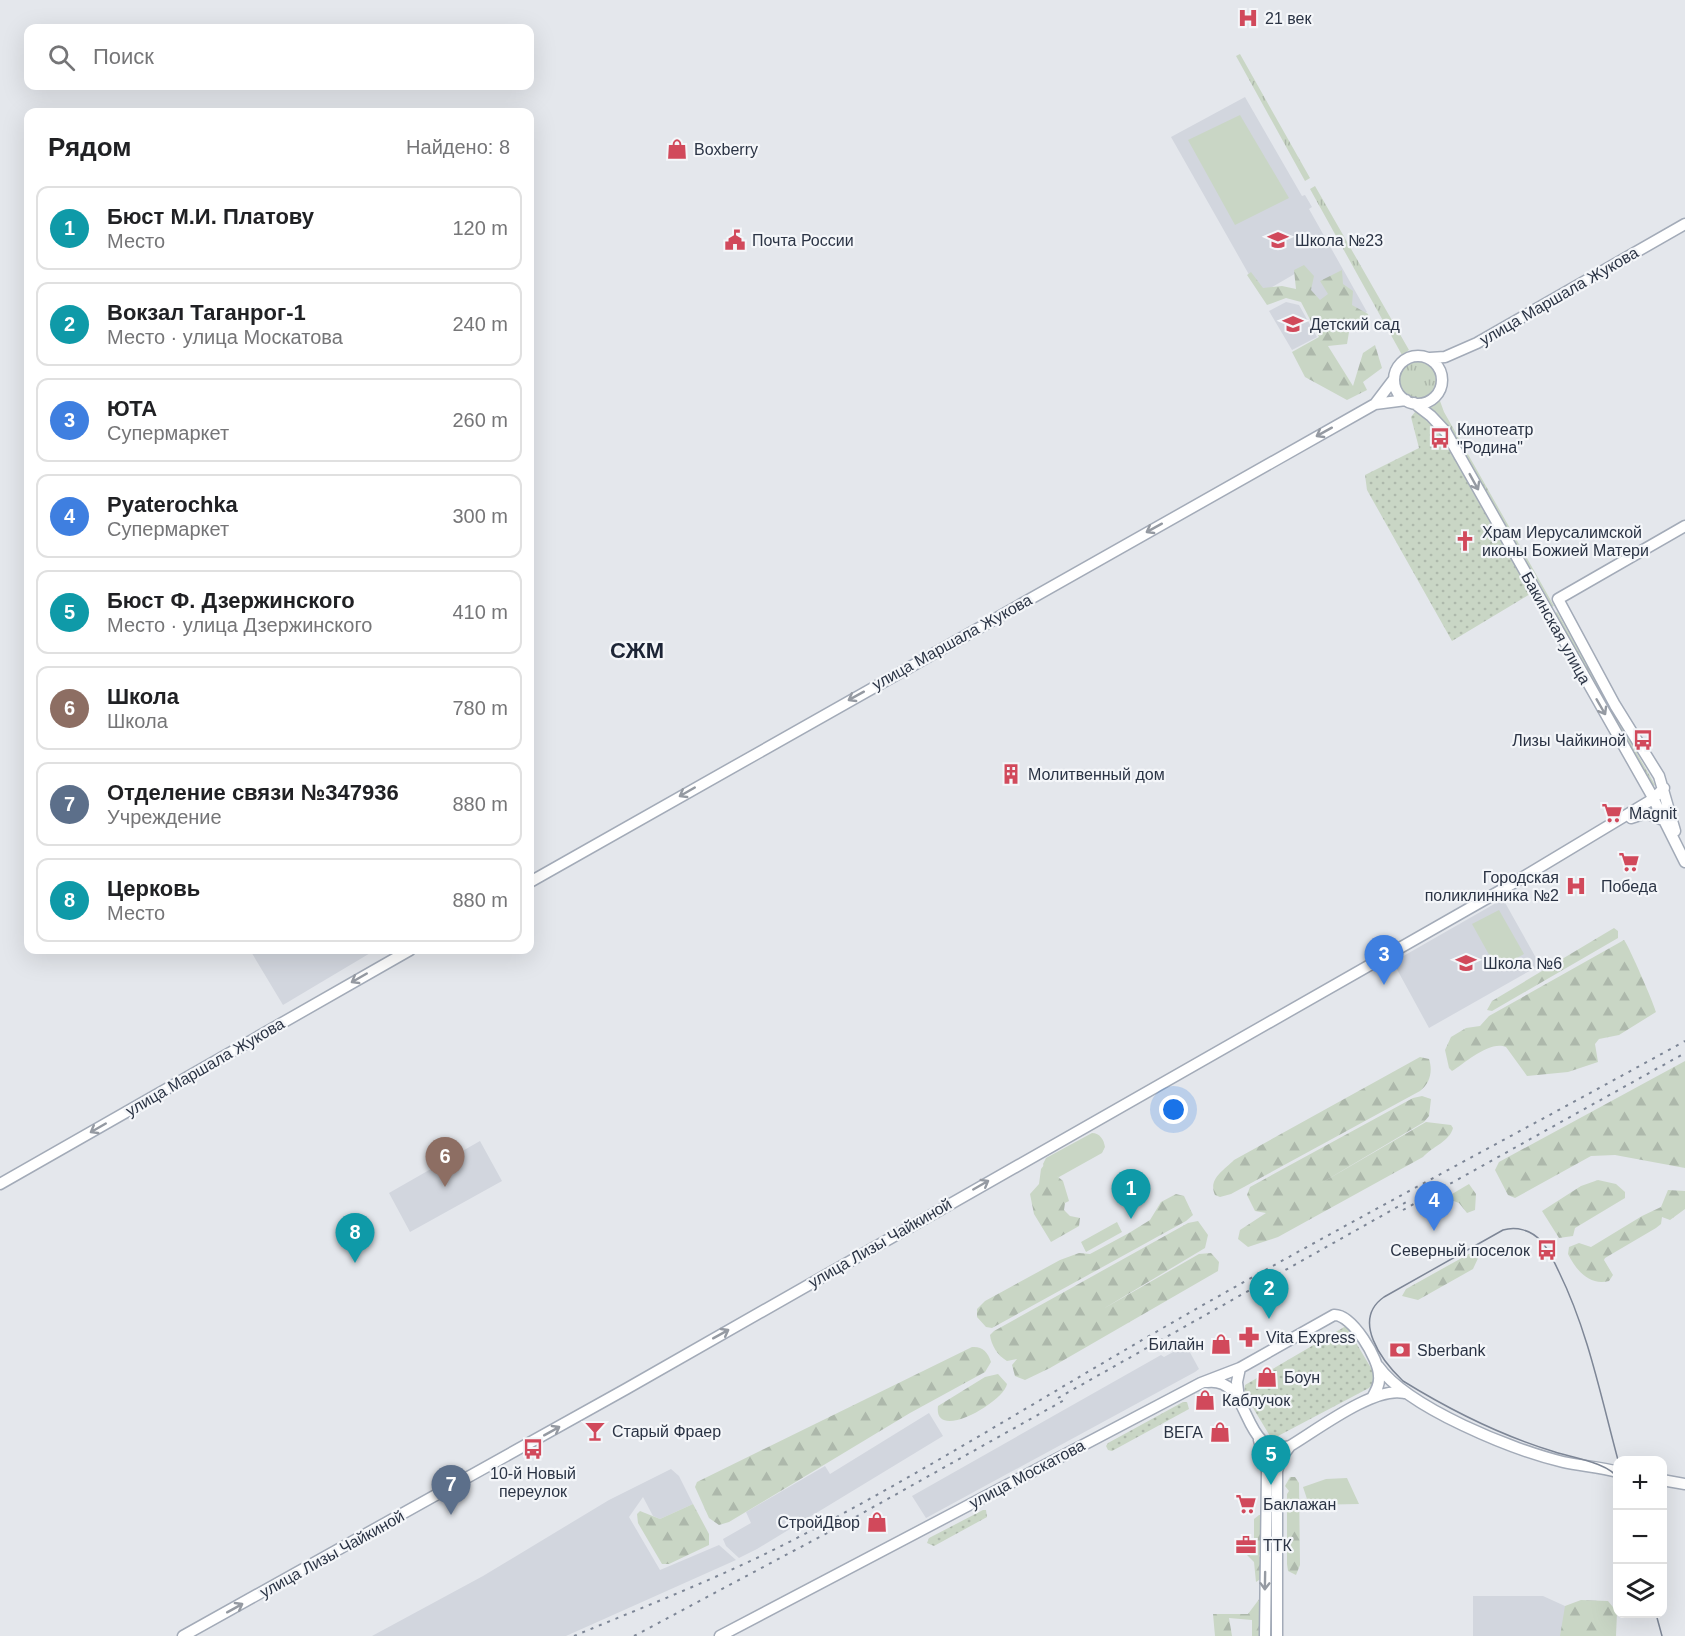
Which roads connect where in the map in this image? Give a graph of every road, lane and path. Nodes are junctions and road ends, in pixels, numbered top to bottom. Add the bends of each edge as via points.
1 (1685, 224) edge
2 (1430, 358) junction
3 (1394, 380) junction
4 (1410, 402) junction
5 (1375, 404) junction
6 (1685, 526) edge
7 (1664, 788) junction
8 (1653, 799) junction
9 (1663, 820) junction
10 (1574, 847) junction
11 (1685, 849) edge
12 (1685, 862) edge
13 (534, 880) edge
14 (403, 954) edge
15 (0, 1184) edge
16 (1376, 1364) junction
17 (1235, 1369) junction
18 (1201, 1383) junction
19 (1407, 1394) junction
20 (1372, 1398) junction
21 (1239, 1400) junction
22 (1259, 1440) junction
23 (1290, 1446) junction
24 (1613, 1471) edge
25 (1667, 1481) edge
26 (1685, 1484) edge
27 (183, 1636) edge
28 (720, 1636) edge
29 (1264, 1636) edge
30 (1277, 1636) edge

1 - 2 main road, улица Маршала Жукова via 1477,343 1446,357
2 - 3 main road via 1406,359
2 - 4 main road via 1441,371 1442,386 1430,400
3 - 4 main road via 1395,388
3 - 5 main road, улица Маршала Жукова
4 - 5 main road, улица Маршала Жукова
4 -> 8 main road, Бакинская улица via 1446,432
5 -> 13 main road, улица Маршала Жукова
6 - 7 main road, Бакинская улица via 1558,599
7 - 8 main road, улица Лизы Чайкиной
7 - 11 main road, Бакинская улица via 1674,830
8 - 9 main road, Бакинская улица
8 - 10 main road, улица Лизы Чайкиной
9 - 10 main road, улица Лизы Чайкиной via 1641,814
9 - 12 main road, Бакинская улица
27 -> 10 main road, улица Лизы Чайкиной via 616,1395
14 -> 15 main road, улица Маршала Жукова
16 - 17 main road, улица Москатова via 1351,1322 1334,1315
16 - 19 main road
16 - 20 main road via 1379,1379
17 - 18 main road, улица Москатова
17 - 21 main road
18 - 21 main road via 1223,1383
18 - 28 main road, улица Москатова
19 - 20 main road via 1388,1392
19 - 24 main road via 1502,1442 1563,1462
20 - 23 main road
21 - 22 main road
22 - 23 main road via 1276,1448
22 -> 29 main road via 1267,1471
23 - 30 main road via 1277,1471
25 - 26 main road

